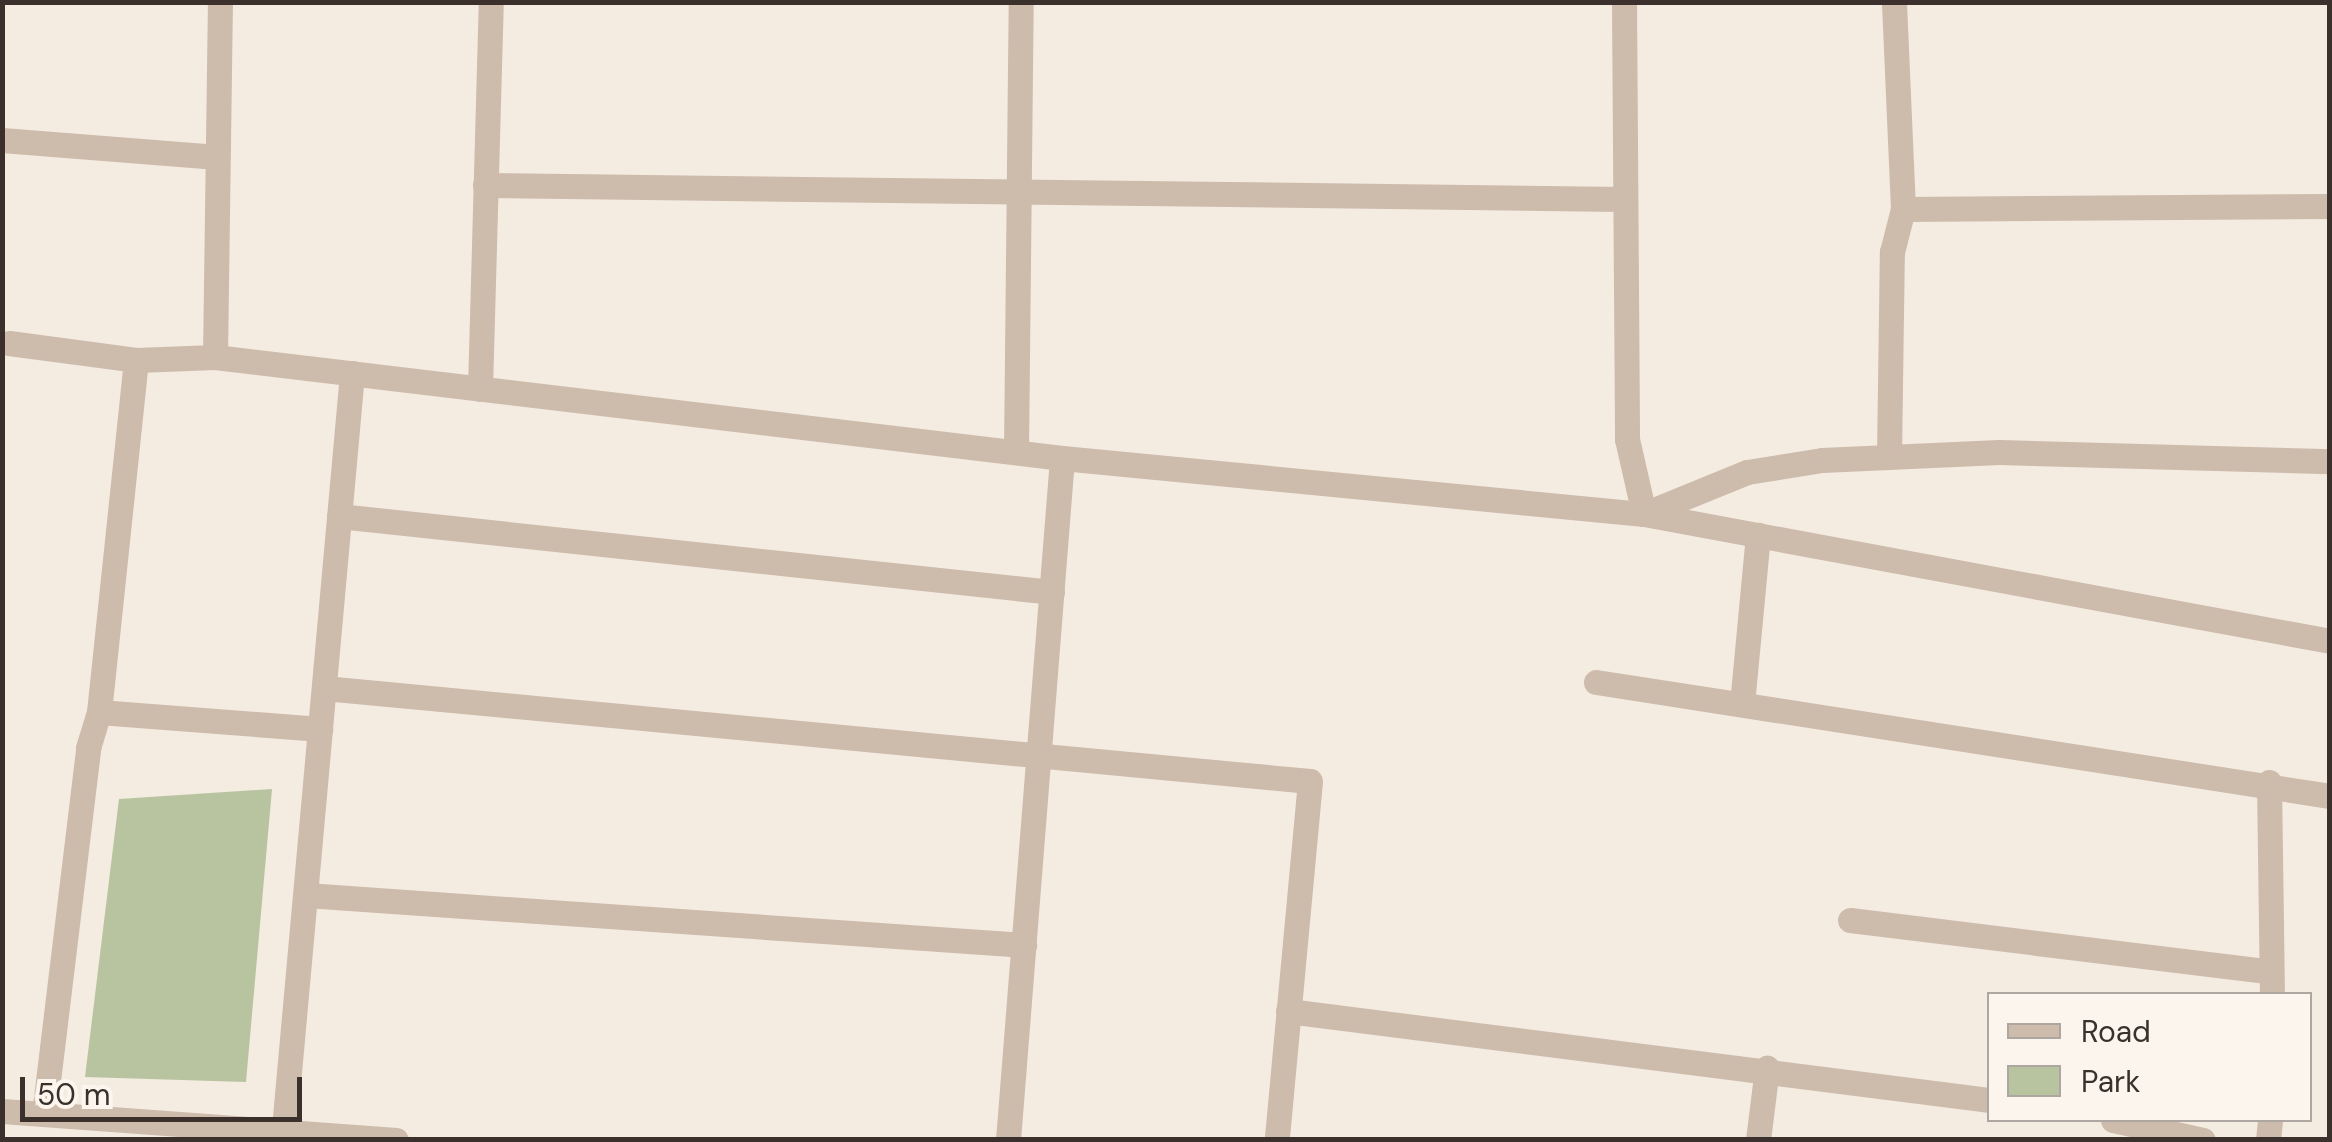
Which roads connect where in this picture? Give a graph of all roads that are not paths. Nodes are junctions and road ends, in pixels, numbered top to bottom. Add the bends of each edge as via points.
1 (220, 2) edge
2 (492, 2) edge
3 (1021, 2) edge
4 (1624, 2) edge
5 (1894, 2) edge
6 (2, 140) edge
7 (217, 157) junction
8 (485, 184) junction
9 (1022, 194) junction
10 (1624, 200) junction
11 (2330, 206) edge
12 (1903, 209) junction
13 (9, 343) dead end
14 (214, 357) junction
15 (136, 360) junction
16 (352, 373) junction
17 (480, 388) junction
18 (1016, 452) junction
19 (1889, 457) junction
20 (1062, 458) junction
21 (2330, 461) edge
22 (1644, 514) junction
23 (339, 516) junction
24 (1758, 535) junction
25 (1052, 592) junction
26 (2330, 640) edge
27 (1596, 682) dead end
28 (324, 688) junction
29 (1742, 704) junction
30 (100, 712) junction
31 (320, 729) junction
32 (1038, 756) junction
33 (2269, 782) junction
34 (2330, 796) edge
35 (306, 895) junction
36 (1850, 920) dead end
37 (1024, 945) junction
38 (2272, 983) edge
39 (1288, 1011) junction
40 (1767, 1068) junction
41 (1987, 1100) edge
42 (2, 1111) edge
43 (44, 1114) junction
44 (2122, 1122) edge
45 (284, 1128) junction
46 (358, 1138) edge
47 (396, 1140) edge
48 (1008, 1140) edge
49 (1277, 1140) edge
50 (1758, 1140) edge
51 (2203, 1140) edge

1 - 7 street
2 - 8 street
3 - 9 street
4 - 10 street
5 - 12 street
6 - 7 street
7 - 14 street
8 - 9 street
8 - 17 street
9 - 10 street
9 - 18 street
10 - 22 street via 1627,439
11 - 12 street
12 - 19 street via 1892,252
13 - 15 street
14 - 15 street
14 - 16 street
15 - 30 street
16 - 17 street
16 - 23 street
17 - 18 street
18 - 20 street
19 - 21 street
19 - 22 street via 1748,472
20 - 22 street
20 - 25 street
22 - 24 street
23 - 25 street
23 - 28 street
24 - 26 street
24 - 29 street
25 - 32 street
27 - 29 street
28 - 31 street
28 - 32 street
29 - 33 street
30 - 31 street
30 - 43 street via 88,748
31 - 35 street
32 - 37 street
32 - 39 street via 1310,781
33 - 34 street
33 - 38 street
35 - 37 street
35 - 45 street
36 - 38 street
37 - 48 street
39 - 40 street
39 - 49 street
40 - 41 street
40 - 50 street
42 - 43 street
43 - 45 street
44 - 51 street
45 - 46 street
46 - 47 street

